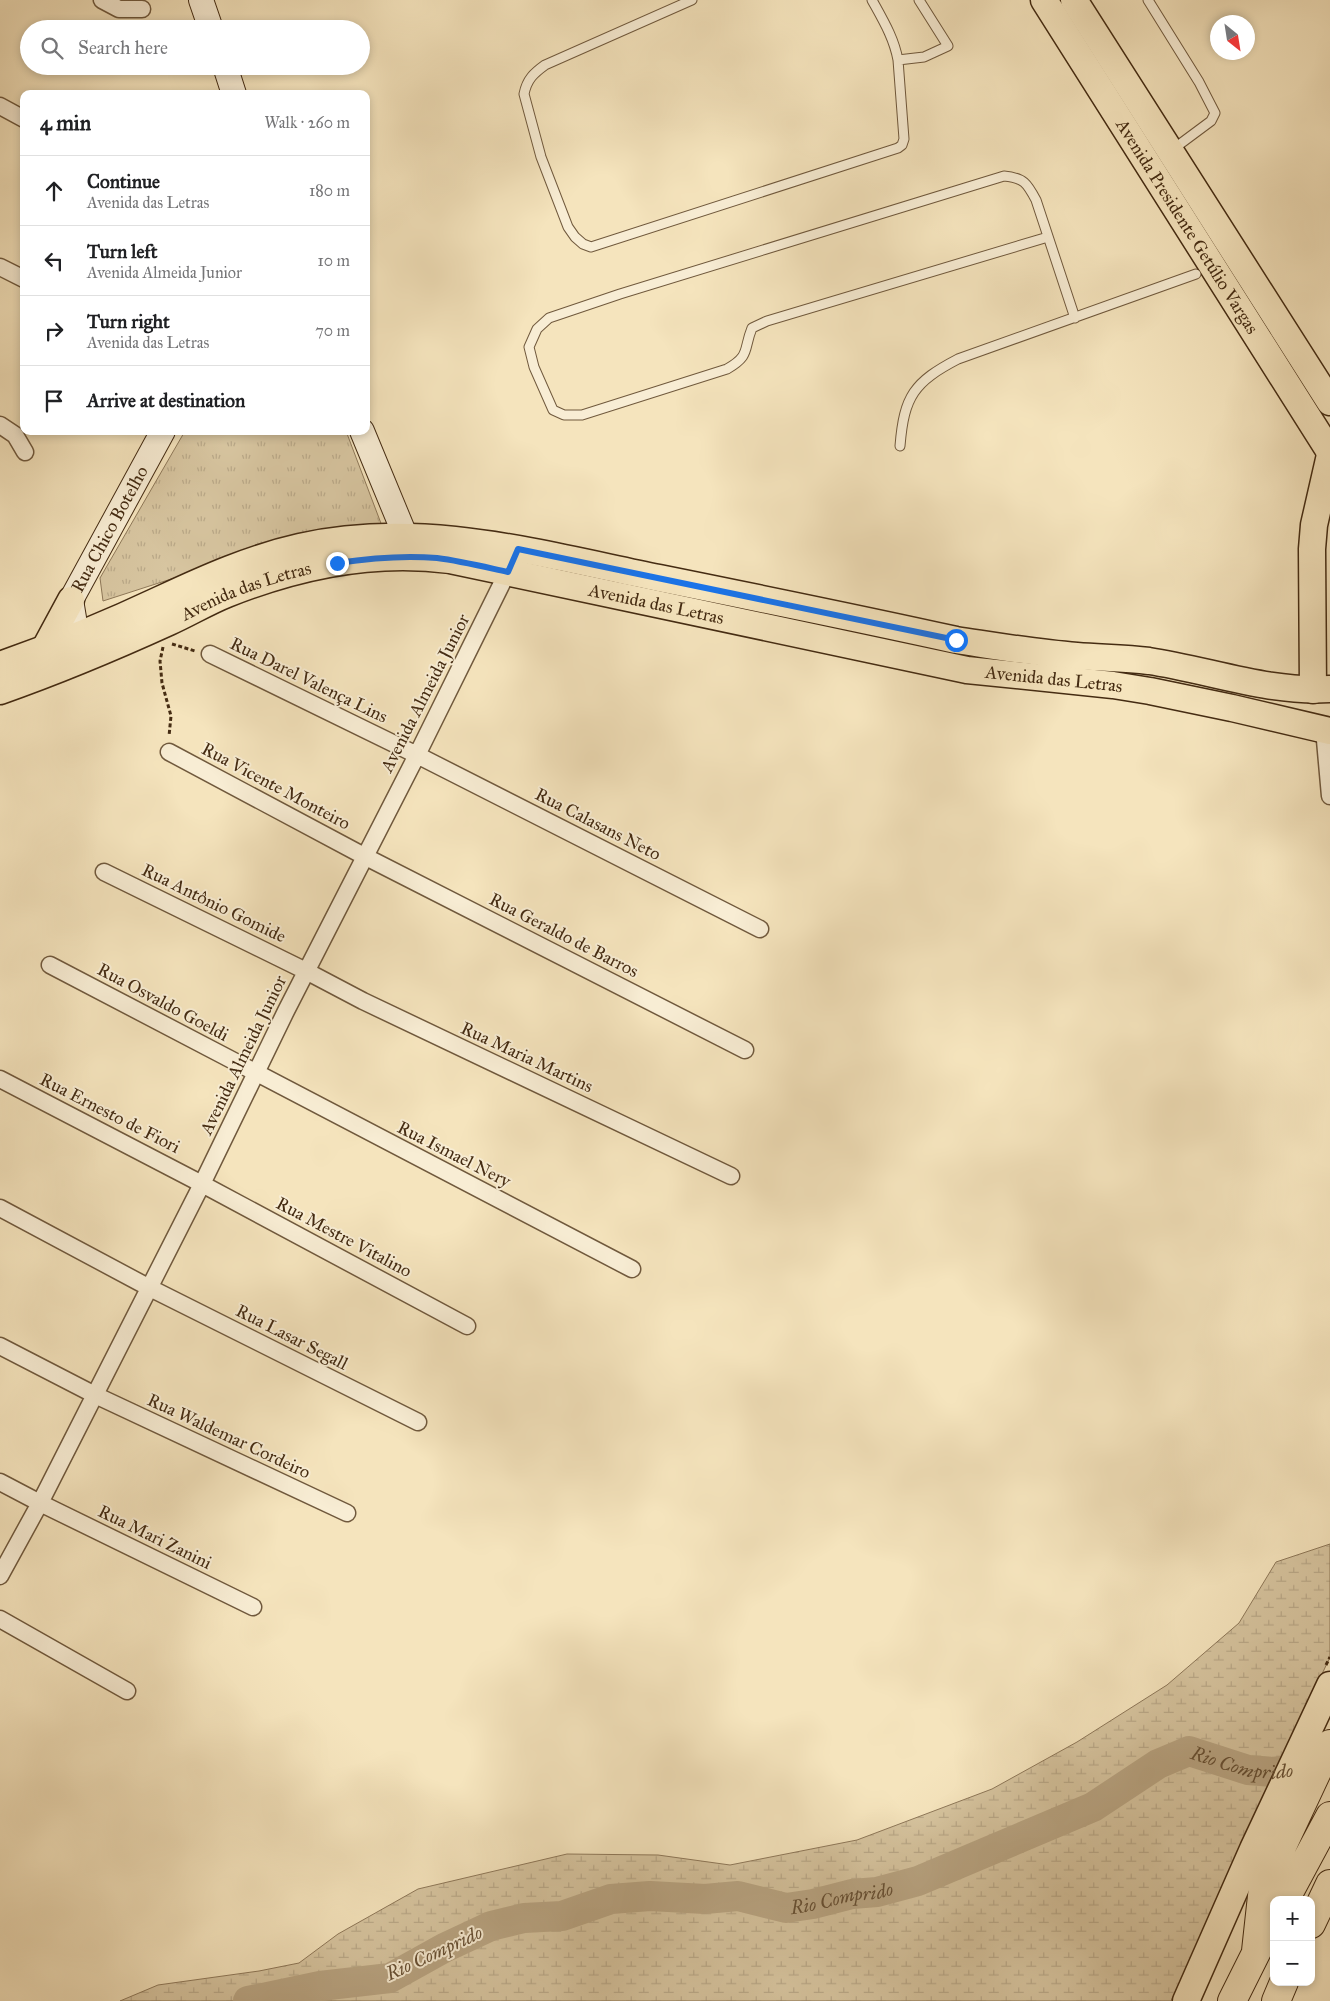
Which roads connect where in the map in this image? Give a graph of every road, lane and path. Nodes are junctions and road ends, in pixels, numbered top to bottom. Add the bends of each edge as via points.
1 (102, 0) edge
2 (201, 0) edge
3 (692, 0) edge
4 (872, 0) edge
5 (919, 0) edge
6 (1044, 0) edge
7 (1074, 0) edge
8 (1148, 0) edge
9 (142, 9) dead end
10 (208, 20) edge
11 (898, 60) junction
12 (227, 75) edge
13 (233, 90) edge
14 (0, 106) edge
15 (20, 117) edge
16 (1170, 151) junction
17 (1048, 237) junction
18 (0, 267) edge
19 (1196, 274) dead end
20 (20, 277) edge
21 (1236, 278) junction
22 (1075, 318) junction
23 (1330, 402) edge
24 (0, 425) edge
25 (161, 435) edge
26 (364, 435) edge
27 (900, 446) dead end
28 (25, 452) dead end
29 (1330, 453) edge
30 (406, 546) junction
31 (513, 561) junction
32 (71, 600) junction
33 (88, 644) junction
34 (44, 650) junction
35 (210, 654) joint
36 (0, 665) edge
37 (1321, 690) edge
38 (0, 691) edge
39 (1327, 730) edge
40 (170, 752) joint
41 (417, 755) junction
42 (1330, 796) edge
43 (364, 856) junction
44 (104, 872) dead end
45 (760, 929) dead end
46 (50, 965) dead end
47 (306, 971) junction
48 (746, 1050) dead end
49 (256, 1074) junction
50 (0, 1079) edge
51 (731, 1176) dead end
52 (202, 1184) junction
53 (0, 1208) edge
54 (632, 1269) dead end
55 (148, 1287) junction
56 (467, 1326) dead end
57 (0, 1346) edge
58 (94, 1395) junction
59 (418, 1422) dead end
60 (0, 1482) edge
61 (40, 1503) junction
62 (347, 1514) dead end
63 (0, 1576) edge
64 (252, 1607) dead end
65 (0, 1619) edge
66 (1330, 1685) edge
67 (127, 1691) dead end
68 (1321, 1742) edge
69 (1330, 1816) edge
70 (1330, 1884) edge
71 (1287, 1896) edge
72 (1315, 1916) edge
73 (1270, 1926) edge
74 (1256, 1951) junction
75 (1282, 1986) edge
76 (1186, 2001) edge
77 (1232, 2001) edge
78 (1276, 2001) edge

1 - 9 street via 119,8
2 - 10 main road
3 - 11 lane via 546,65 526,84 524,94 541,157 568,226 583,244 591,247 898,148 904,139
4 - 11 lane via 892,37
5 - 11 lane via 948,46 924,57
6 - 21 main road, Avenida Presidente Getúlio Vargas
7 - 16 main road, Avenida Presidente Getúlio Vargas
8 - 16 lane via 1215,113 1211,121
12 - 13 main road
14 - 15 street
16 - 21 main road, Avenida Presidente Getúlio Vargas
17 - 17 lane via 1029,186 1020,177 1004,176 549,318 537,329 529,347 553,410 564,415 582,415 727,369 741,361 752,328 767,321
17 - 22 lane
18 - 20 street
19 - 22 lane
21 - 23 main road, Avenida Presidente Getúlio Vargas
21 - 29 main road, Avenida Presidente Getúlio Vargas
22 - 27 lane via 958,359 933,372 907,404
24 - 28 street via 15,435
25 - 32 main road, Rua Chico Botelho
26 - 30 main road
29 - 37 main road via 1312,549
30 - 31 main road, Avenida das Letras
30 - 33 main road, Avenida das Letras via 367,537 318,544 250,561 192,584
31 - 37 main road, Avenida das Letras via 956,640 1075,656 1147,661 1249,683
31 - 39 main road, Avenida das Letras via 959,668 1150,691
31 - 41 street, Avenida Almeida Junior
32 - 33 main road, Rua Chico Botelho via 74,619
32 - 34 main road
33 - 34 main road, Avenida das Letras
33 - 38 main road, Avenida das Letras
34 - 36 main road, Avenida das Letras
35 - 40 path via 165,641 160,661 171,716
35 - 41 street, Rua Darel Valença Lins
39 - 42 street
40 - 43 street, Rua Vicente Monteiro
41 - 43 street, Avenida Almeida Junior
41 - 45 street, Rua Calasans Neto
43 - 47 street, Avenida Almeida Junior
43 - 48 street, Rua Geraldo de Barros
44 - 47 street, Rua Antônio Gomide
46 - 49 street, Rua Osvaldo Goeldi
47 - 49 street, Avenida Almeida Junior
47 - 51 street, Rua Maria Martins via 372,1006
49 - 52 street, Avenida Almeida Junior
49 - 54 street, Rua Ismael Nery
50 - 52 street, Rua Ernesto de Fiori
52 - 55 street, Avenida Almeida Junior
52 - 56 street, Rua Mestre Vitalino
53 - 55 street, Rua Lasar Segall
55 - 58 street, Avenida Almeida Junior
55 - 59 street, Rua Lasar Segall
57 - 58 street, Rua Waldemar Cordeiro
58 - 61 street, Avenida Almeida Junior
58 - 62 street, Rua Waldemar Cordeiro
60 - 61 street, Rua Mari Zanini
61 - 63 street, Avenida Almeida Junior
61 - 64 street, Rua Mari Zanini
65 - 67 street
66 - 68 main road
68 - 74 highway via 1299,1810 1263,1887
68 - 76 main road via 1254,1849
69 - 71 highway
70 - 72 highway
73 - 74 highway
74 - 77 highway
75 - 78 highway

